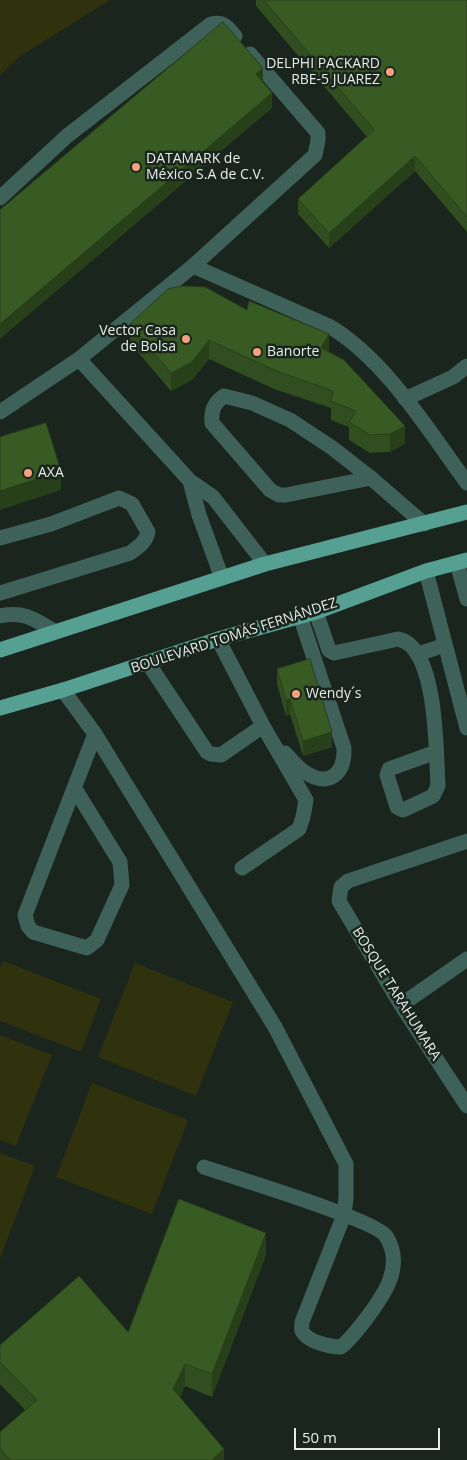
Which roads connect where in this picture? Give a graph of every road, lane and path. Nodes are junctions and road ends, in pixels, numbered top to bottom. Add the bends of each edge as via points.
1 (0, 198) edge
2 (193, 266) junction
3 (79, 359) junction
4 (467, 366) edge
5 (405, 399) junction
6 (0, 412) edge
7 (371, 478) junction
8 (190, 481) junction
9 (467, 483) edge
10 (467, 512) edge
11 (424, 524) junction
12 (0, 538) edge
13 (462, 561) edge
14 (265, 564) junction
15 (426, 571) junction
16 (222, 578) junction
17 (0, 593) edge
18 (467, 599) edge
19 (316, 612) junction
20 (0, 616) edge
21 (300, 616) junction
22 (54, 631) junction
23 (218, 639) junction
24 (445, 645) junction
25 (0, 650) edge
26 (418, 654) junction
27 (148, 663) junction
28 (63, 690) junction
29 (463, 695) edge
30 (0, 708) edge
31 (467, 728) edge
32 (266, 732) junction
33 (95, 734) junction
34 (436, 752) dead end
35 (74, 788) junction
36 (467, 841) edge
37 (242, 868) dead end
38 (467, 959) edge
39 (401, 1005) junction
40 (467, 1106) edge
41 (204, 1167) dead end
42 (344, 1214) junction

1 - 2 street via 67,136 211,24 223,23 318,133 318,140 315,155
2 - 3 street
2 - 5 street via 345,336
3 - 6 street
3 - 8 street
4 - 5 street via 453,377
5 - 9 street
7 - 7 street via 290,420 252,403 224,396 216,402 211,414 212,423 270,490 279,495
7 - 11 street
8 - 14 street via 213,497
8 - 16 street
10 - 11 main road
11 - 14 main road
12 - 17 street via 51,524 119,498 132,504 148,532 147,538 130,552
13 - 15 main road, BOULEVARD TOMÁS FERNÁNDEZ
13 - 18 street
14 - 16 main road
15 - 19 main road, BOULEVARD TOMÁS FERNÁNDEZ
15 - 24 street
16 - 22 main road
19 - 21 main road, BOULEVARD TOMÁS FERNÁNDEZ
19 - 26 street via 328,650 334,654 398,639 408,642
20 - 22 street via 20,614
21 - 23 main road, BOULEVARD TOMÁS FERNÁNDEZ
21 - 32 street via 344,748 339,772 325,779 313,777 302,770
22 - 25 main road
23 - 27 main road, BOULEVARD TOMÁS FERNÁNDEZ
23 - 32 street
24 - 26 street
24 - 29 street
26 - 34 street via 434,712
27 - 28 main road, BOULEVARD TOMÁS FERNÁNDEZ
27 - 32 street via 207,752 221,756
28 - 30 main road, BOULEVARD TOMÁS FERNÁNDEZ
28 - 33 street
29 - 31 street
32 - 37 street via 306,800 304,817 298,829
33 - 35 street
33 - 42 street via 275,1027 346,1164
35 - 35 street via 25,915 33,932 87,948 97,940 122,885 122,876 120,862
36 - 39 street, BOSQUE TARAHUMARA via 348,881 341,887 339,901
38 - 39 street
39 - 40 street, BOSQUE TARAHUMARA
41 - 42 street
42 - 42 street via 302,1322 302,1332 308,1338 330,1347 341,1347 350,1340 391,1281 393,1255 385,1235

